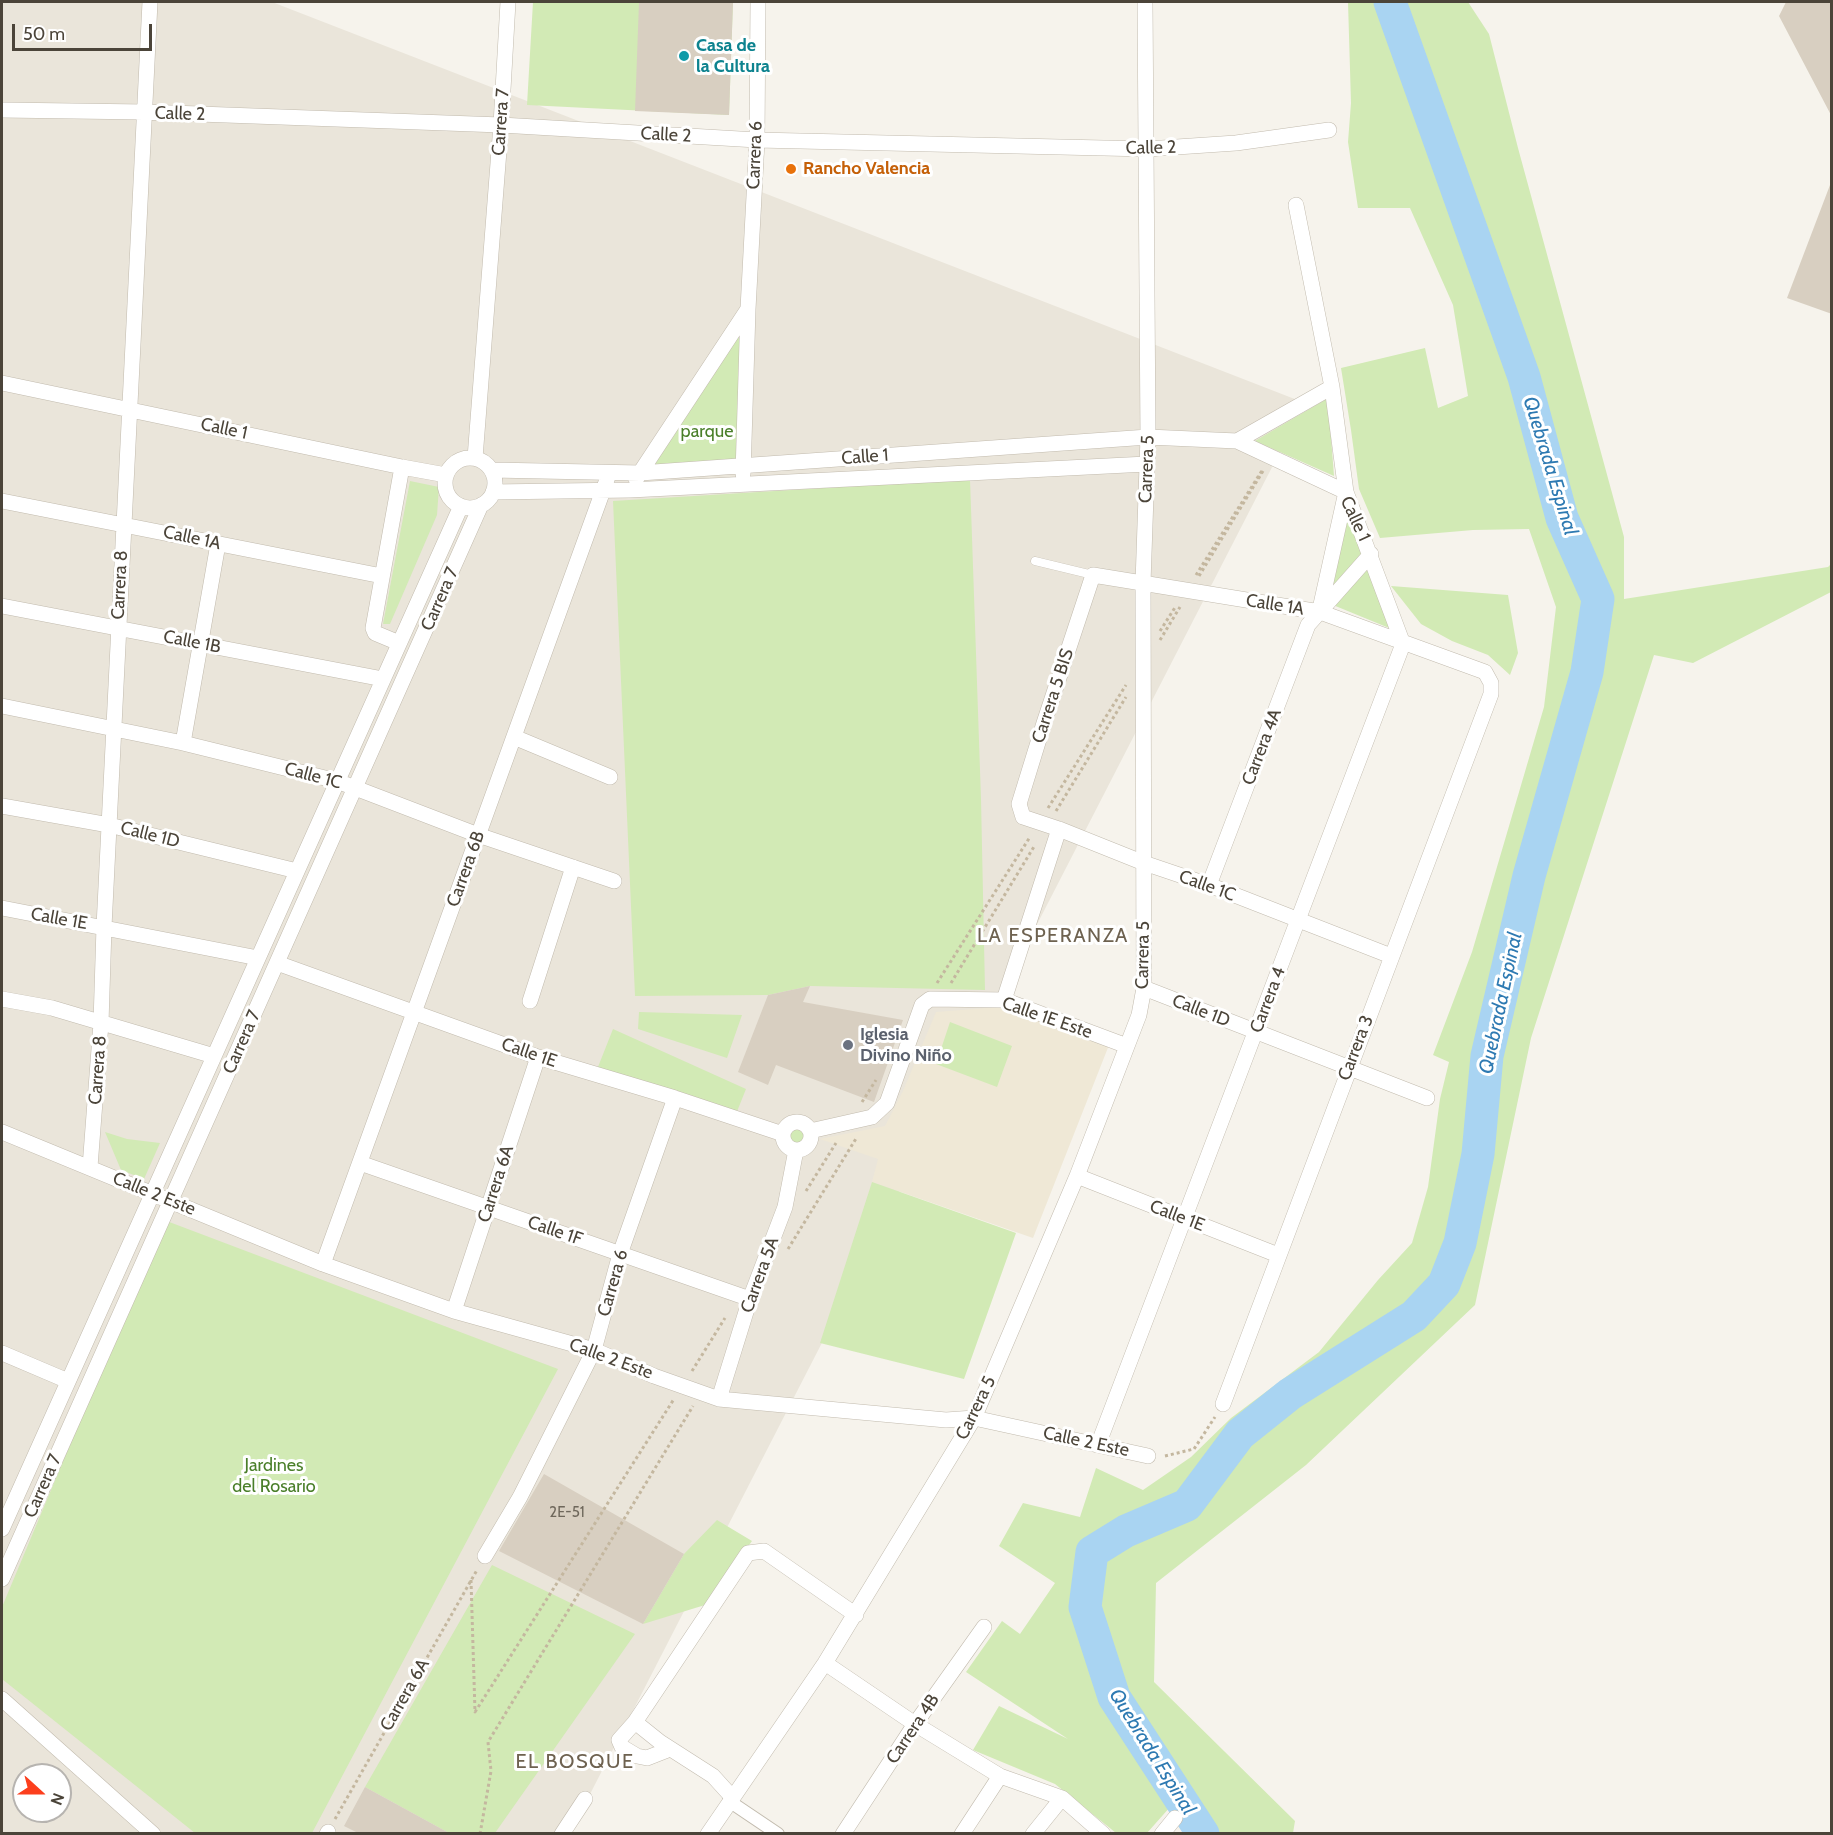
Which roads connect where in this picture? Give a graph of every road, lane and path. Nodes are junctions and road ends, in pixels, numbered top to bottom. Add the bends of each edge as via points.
1 (150, 2) edge
2 (508, 2) edge
3 (758, 2) edge
4 (1145, 2) edge
5 (2, 110) edge
6 (144, 112) junction
7 (501, 125) junction
8 (1329, 130) dead end
9 (757, 140) junction
10 (1147, 149) junction
11 (1296, 205) dead end
12 (748, 309) junction
13 (2, 383) edge
14 (1332, 387) junction
15 (129, 410) junction
16 (1148, 437) junction
17 (1237, 441) junction
18 (475, 458) junction
19 (1147, 464) junction
20 (744, 465) junction
21 (402, 467) junction
22 (492, 470) junction
23 (640, 473) junction
24 (609, 474) junction
25 (446, 475) junction
26 (742, 483) junction
27 (603, 490) junction
28 (630, 490) junction
29 (493, 492) junction
30 (1347, 492) junction
31 (2, 501) edge
32 (481, 505) junction
33 (461, 506) junction
34 (124, 524) junction
35 (218, 544) junction
36 (1371, 554) junction
37 (1035, 561) dead end
38 (1093, 575) junction
39 (382, 576) junction
40 (1143, 584) junction
41 (2, 606) edge
42 (1320, 612) junction
43 (118, 628) junction
44 (399, 643) junction
45 (201, 644) junction
46 (1403, 644) junction
47 (383, 679) junction
48 (1491, 694) joint
49 (2, 706) edge
50 (113, 729) junction
51 (514, 737) junction
52 (183, 743) junction
53 (610, 777) dead end
54 (337, 781) junction
55 (356, 788) junction
56 (2, 806) edge
57 (1023, 817) joint
58 (109, 825) junction
59 (1059, 829) junction
60 (478, 835) junction
61 (1144, 863) junction
62 (573, 867) junction
63 (297, 871) junction
64 (614, 881) dead end
65 (1209, 885) junction
66 (2, 908) edge
67 (1298, 920) junction
68 (104, 927) junction
69 (1391, 956) junction
70 (258, 958) junction
71 (277, 963) junction
72 (1144, 988) junction
73 (2, 999) edge
74 (1004, 1000) junction
75 (530, 1001) dead end
76 (414, 1012) junction
77 (101, 1023) junction
78 (1255, 1032) junction
79 (1127, 1046) junction
80 (214, 1056) junction
81 (538, 1057) junction
82 (1348, 1068) junction
83 (675, 1098) junction
84 (1427, 1098) dead end
85 (810, 1131) junction
86 (783, 1134) junction
87 (2, 1135) edge
88 (796, 1150) junction
89 (360, 1163) junction
90 (90, 1167) junction
91 (1077, 1176) junction
92 (152, 1193) junction
93 (171, 1201) junction
94 (488, 1208) junction
95 (1184, 1218) junction
96 (620, 1254) junction
97 (1278, 1255) junction
98 (324, 1264) junction
99 (750, 1299) junction
100 (454, 1311) junction
101 (594, 1350) junction
102 (2, 1353) edge
103 (68, 1382) junction
104 (719, 1399) junction
105 (1223, 1404) joint
106 (974, 1418) junction
107 (1098, 1445) junction
108 (1148, 1456) joint
109 (2, 1529) edge
110 (484, 1556) joint
111 (2, 1579) edge
112 (856, 1615) junction
113 (984, 1627) dead end
114 (825, 1664) junction
115 (2, 1699) edge
116 (635, 1722) junction
117 (915, 1724) junction
118 (670, 1749) junction
119 (1000, 1776) junction
120 (1062, 1798) junction
121 (585, 1799) dead end
122 (730, 1799) junction
123 (1175, 1818) dead end
124 (328, 1832) edge
125 (153, 1833) edge
126 (562, 1833) edge
127 (708, 1833) edge
128 (778, 1833) edge
129 (843, 1833) edge
130 (962, 1833) edge
131 (1033, 1833) edge
132 (1103, 1833) edge
133 (1162, 1833) edge

1 - 6 street, Carrera 8
2 - 7 street, Carrera 7
3 - 9 street, Carrera 6
4 - 10 street, Carrera 5
5 - 6 street, Calle 2
6 - 7 street, Calle 2
6 - 15 street, Carrera 8
7 - 9 street, Calle 2
7 - 18 street, Carrera 7
8 - 10 street, Calle 2 via 1236,143
9 - 10 street, Calle 2
9 - 12 street, Carrera 6
10 - 16 street, Carrera 5
11 - 14 street
12 - 20 street, Carrera 6
12 - 23 street
13 - 15 street, Calle 1
14 - 17 street
14 - 30 street
15 - 21 street, Calle 1
15 - 34 street, Carrera 8
16 - 17 street, Calle 1
16 - 19 street, Carrera 5
16 - 20 street, Calle 1
17 - 30 street, Calle 1
18 - 22 street
18 - 25 street via 463,458
19 - 26 street, Calle 1
19 - 40 street, Carrera 5
20 - 23 street, Calle 1
20 - 26 street, Carrera 6
21 - 25 street, Calle 1
21 - 39 street
22 - 24 street, Calle 1
22 - 29 street
23 - 24 street, Calle 1
23 - 28 street
24 - 27 street, Carrera 6B
25 - 33 street via 448,494
26 - 28 street, Calle 1
27 - 28 street, Calle 1
27 - 29 street, Calle 1
27 - 51 street, Carrera 6B
29 - 32 street
30 - 36 street, Calle 1
30 - 42 street, Carrera 4A
31 - 34 street, Calle 1A
32 - 33 street
32 - 55 street, Carrera 7
33 - 44 street, Carrera 7
34 - 35 street, Calle 1A
34 - 43 street, Carrera 8
35 - 39 street, Calle 1A
35 - 45 street
36 - 42 street, Carrera 4A
36 - 46 street
37 - 38 lane, Calle 1A
38 - 40 street, Calle 1A
38 - 57 street, Carrera 5 BIS via 1019,804
39 - 44 street via 373,631
40 - 42 street, Calle 1A
40 - 61 street, Carrera 5
41 - 43 street, Calle 1B
42 - 46 street, Calle 1A
42 - 65 street, Carrera 4A via 1308,626
43 - 45 street, Calle 1B
43 - 50 street, Carrera 8
44 - 47 street, Carrera 7
45 - 47 street, Calle 1B
45 - 52 street
46 - 48 street, Calle 1A via 1485,672
46 - 67 street, Carrera 4
47 - 54 street, Carrera 7
48 - 69 street, Carrera 3
49 - 50 street, Calle 1C
50 - 52 street, Calle 1C
50 - 58 street, Carrera 8
51 - 53 street
51 - 60 street, Carrera 6B
52 - 54 street, Calle 1C
54 - 55 street, Calle 1C
54 - 63 street, Carrera 7
55 - 60 street, Calle 1C
55 - 71 street, Carrera 7
56 - 58 street, Calle 1D
57 - 59 street, Calle 1C
58 - 63 street, Calle 1D
58 - 68 street, Carrera 8
59 - 61 street, Calle 1C
59 - 74 street
60 - 62 street, Calle 1C
60 - 76 street, Carrera 6B
61 - 65 street, Calle 1C
61 - 72 street, Carrera 5
62 - 64 street, Calle 1C
62 - 75 street
63 - 70 street, Carrera 7
65 - 67 street, Calle 1C
66 - 68 street, Calle 1E
67 - 69 street, Calle 1C
67 - 78 street, Carrera 4
68 - 70 street, Calle 1E
68 - 77 street, Carrera 8
69 - 82 street, Carrera 3
70 - 80 street, Carrera 7
71 - 76 street, Calle 1E
71 - 93 street, Carrera 7
72 - 78 street, Calle 1D
72 - 79 street, Carrera 5
73 - 77 street via 52,1008
74 - 79 street, Calle 1E Este
74 - 85 street, Calle 1E Este via 930,999 922,1005 887,1103 872,1118
76 - 81 street, Calle 1E
76 - 89 street, Carrera 6B
77 - 80 street
77 - 90 street, Carrera 8
78 - 82 street, Calle 1D
78 - 95 street, Carrera 4
79 - 91 street, Carrera 5
80 - 92 street, Carrera 7
81 - 83 street, Calle 1E
81 - 94 street, Carrera 6A
82 - 84 street, Calle 1D
82 - 97 street, Carrera 3
83 - 86 street, Calle 1E
83 - 96 street, Carrera 6
85 - 86 street via 796,1122 787,1126
85 - 88 street via 808,1144
86 - 88 street via 787,1146
87 - 90 street, Calle 2 Este
88 - 99 street, Carrera 5A via 785,1207
89 - 94 street, Calle 1F
89 - 98 street, Carrera 6B
90 - 92 street, Calle 2 Este
91 - 95 street, Calle 1E
91 - 106 street, Carrera 5
92 - 93 street, Calle 2 Este
92 - 103 street, Carrera 7
93 - 98 street, Calle 2 Este
93 - 111 street, Carrera 7
94 - 96 street, Calle 1F
94 - 100 street, Carrera 6A
95 - 97 street, Calle 1E
95 - 107 street, Carrera 4
96 - 99 street, Calle 1F
96 - 101 street, Carrera 6
97 - 105 street, Carrera 3
98 - 100 street, Calle 2 Este
99 - 104 street, Carrera 5A
100 - 101 street, Calle 2 Este
101 - 104 street, Calle 2 Este
101 - 110 street, Carrera 6 via 520,1497
102 - 103 street
103 - 109 street, Carrera 7
104 - 106 street, Calle 2 Este via 946,1420
105 - 108 path, Calle 2 Este via 1194,1449 1168,1456
106 - 107 street, Calle 2 Este
106 - 112 street, Carrera 5
107 - 108 street, Calle 2 Este
110 - 124 path, Carrera 6A
112 - 114 street, Carrera 5
112 - 116 street via 764,1551 748,1553
113 - 117 street, Carrera 4B
114 - 117 street
114 - 122 street, Carrera 5
115 - 125 street
116 - 118 street
116 - 118 street via 619,1740 622,1747 647,1758
117 - 119 street
117 - 129 street, Carrera 4B
118 - 122 street via 713,1776
119 - 120 street
119 - 130 street
120 - 131 street
120 - 132 street
121 - 126 street
122 - 127 street, Carrera 5
122 - 128 street
123 - 133 street

